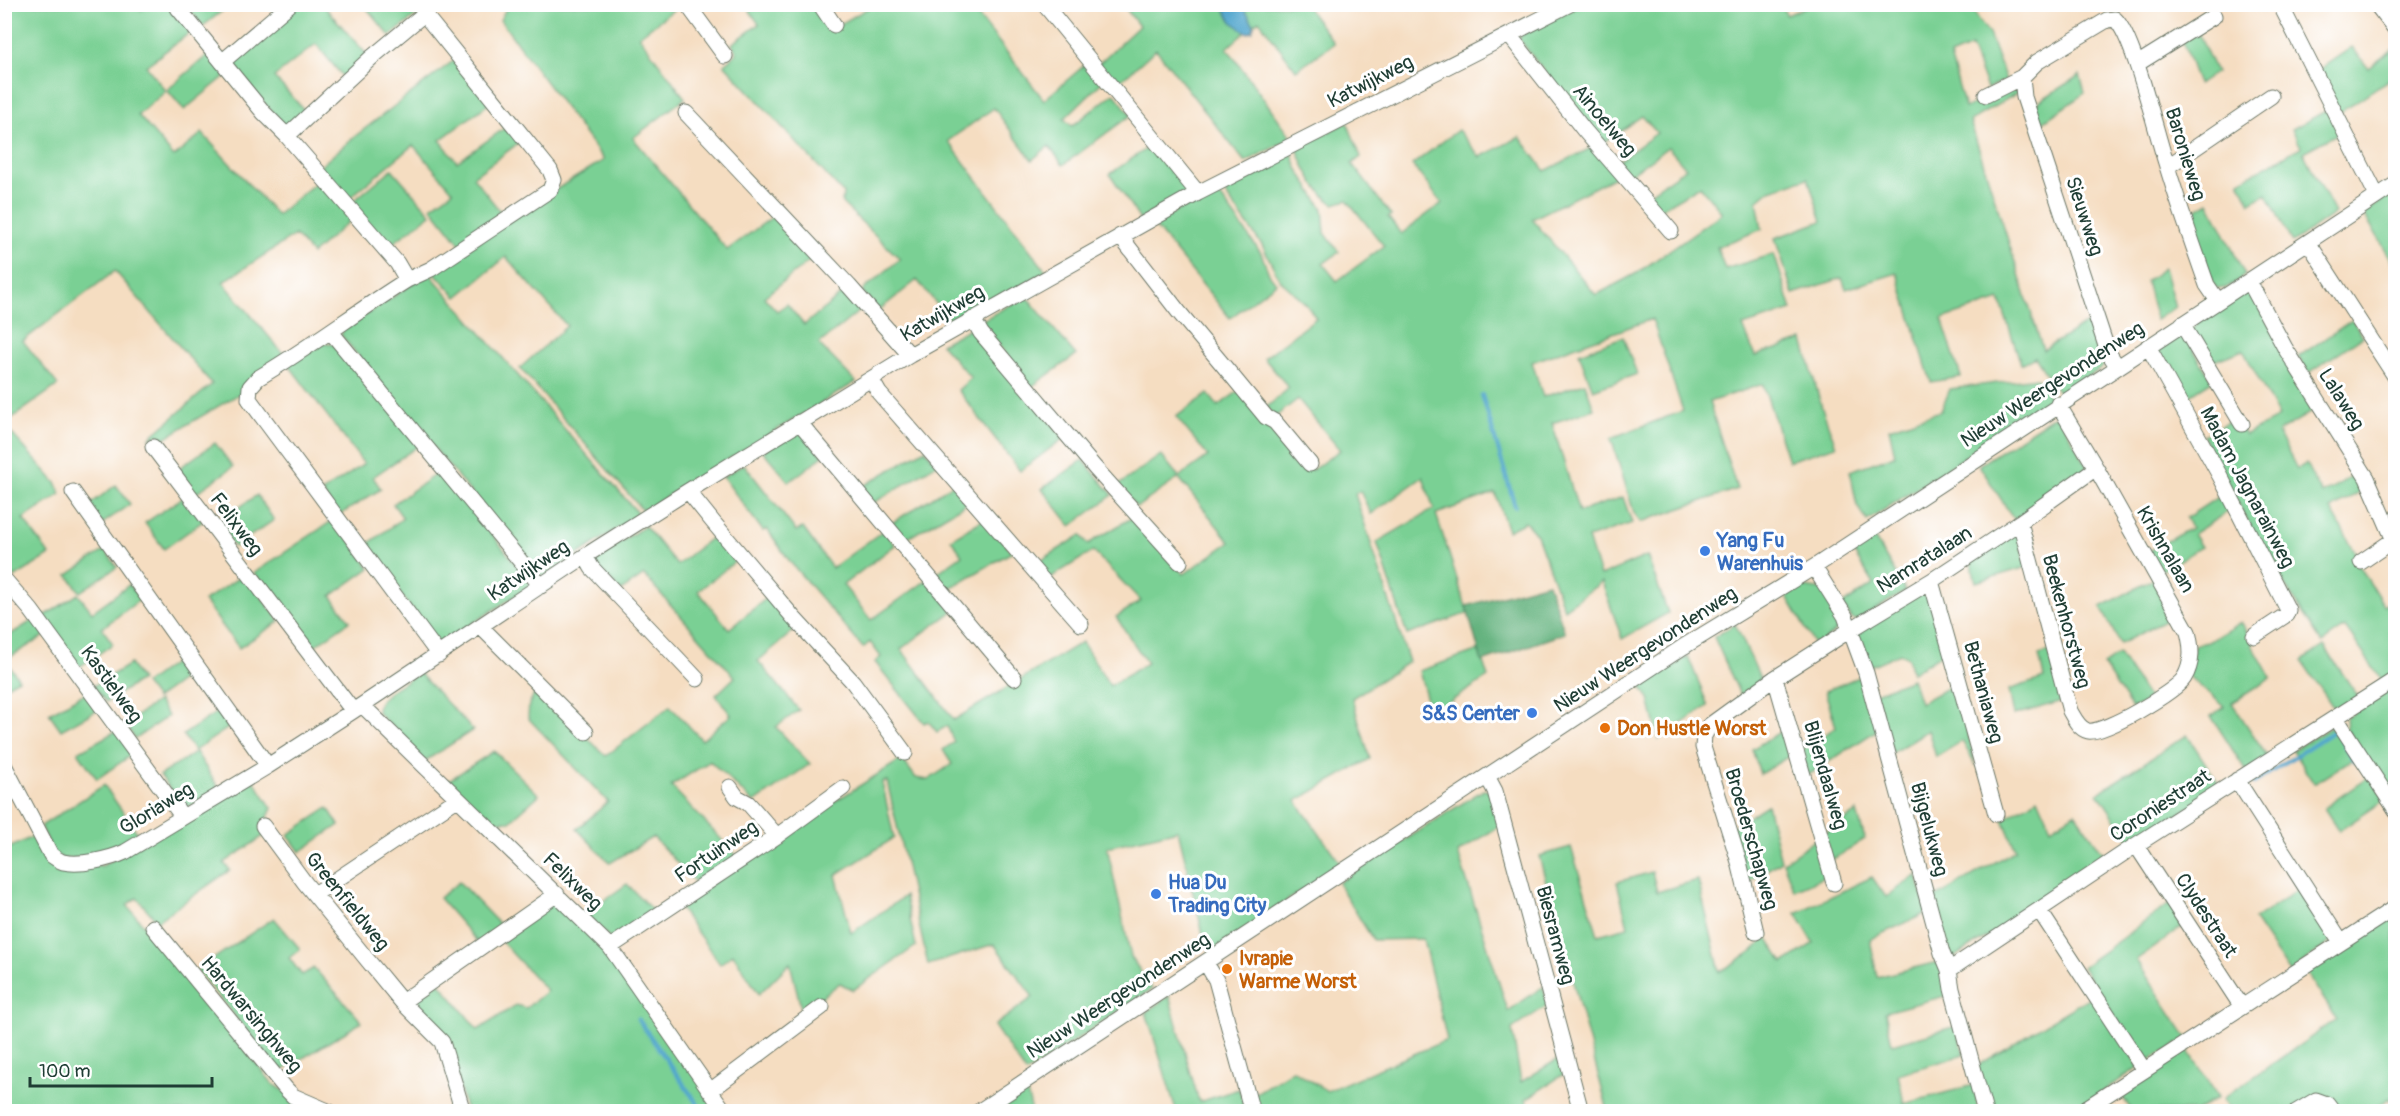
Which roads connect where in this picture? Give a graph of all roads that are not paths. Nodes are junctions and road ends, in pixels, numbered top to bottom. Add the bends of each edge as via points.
1 (290, 4) edge
2 (687, 4) edge
3 (820, 4) edge
4 (1044, 4) edge
5 (1570, 4) edge
6 (2280, 4) edge
7 (2376, 4) edge
8 (178, 8) dead end
9 (422, 9) edge
10 (2214, 16) dead end
11 (2392, 20) edge
12 (834, 24) dead end
13 (1509, 35) junction
14 (725, 56) dead end
15 (222, 62) junction
16 (2137, 64) junction
17 (2022, 77) junction
18 (1986, 95) dead end
19 (2271, 96) dead end
20 (686, 113) dead end
21 (287, 136) junction
22 (2167, 167) junction
23 (2396, 184) edge
24 (1198, 193) junction
25 (2377, 196) junction
26 (1671, 231) dead end
27 (1120, 236) junction
28 (2308, 242) junction
29 (407, 280) junction
30 (2249, 281) junction
31 (2218, 301) junction
32 (973, 319) junction
33 (2182, 324) junction
34 (331, 332) junction
35 (2148, 346) junction
36 (910, 355) junction
37 (2117, 366) junction
38 (2396, 378) edge
39 (871, 379) junction
40 (2058, 404) junction
41 (799, 422) junction
42 (2242, 424) dead end
43 (153, 447) dead end
44 (1310, 464) dead end
45 (2096, 468) junction
46 (688, 490) junction
47 (73, 492) dead end
48 (2020, 522) junction
49 (585, 556) junction
50 (1180, 562) dead end
51 (2361, 562) dead end
52 (1814, 567) junction
53 (4, 579) edge
54 (1931, 581) junction
55 (541, 586) junction
56 (1081, 624) dead end
57 (481, 627) junction
58 (1850, 630) junction
59 (2254, 636) dead end
60 (439, 655) junction
61 (1014, 678) dead end
62 (1776, 678) junction
63 (697, 679) dead end
64 (2396, 679) edge
65 (358, 708) junction
66 (2336, 718) junction
67 (1710, 725) joint
68 (2080, 727) joint
69 (586, 732) dead end
70 (905, 753) dead end
71 (4, 765) edge
72 (268, 766) junction
73 (1488, 778) junction
74 (2237, 780) junction
75 (730, 787) dead end
76 (843, 788) dead end
77 (457, 799) junction
78 (2396, 810) edge
79 (1996, 814) dead end
80 (182, 816) junction
81 (262, 826) dead end
82 (777, 836) junction
83 (2136, 845) junction
84 (1834, 883) dead end
85 (315, 894) junction
86 (557, 894) junction
87 (2396, 907) edge
88 (2039, 910) junction
89 (153, 927) dead end
90 (1756, 932) dead end
91 (2341, 942) junction
92 (610, 947) junction
93 (1206, 963) junction
94 (1949, 970) junction
95 (402, 1002) junction
96 (822, 1007) dead end
97 (2242, 1007) junction
98 (2144, 1070) junction
99 (710, 1090) junction
100 (1579, 1104) dead end
101 (330, 1112) edge
102 (463, 1112) edge
103 (725, 1112) edge
104 (978, 1112) edge
105 (1252, 1112) edge
106 (1985, 1112) edge
107 (2080, 1112) edge
108 (2295, 1112) edge
109 (2333, 1112) edge

1 - 15 street
2 - 14 street
3 - 12 street
4 - 24 street
5 - 13 street, Katwijkweg
6 - 25 street
7 - 11 street
8 - 15 street
9 - 21 street
9 - 29 street via 554,180 550,190 431,270
10 - 16 street
13 - 24 street, Katwijkweg
13 - 26 street, Ainoelweg
15 - 21 street
16 - 17 street, Baronieweg via 2121,24 2115,19 2037,62
16 - 22 street, Baronieweg
17 - 18 street
17 - 37 street, Sieuwweg via 2024,98 2108,352
19 - 22 street
20 - 36 street
21 - 29 street via 397,262
22 - 31 street, Baronieweg via 2207,285
23 - 25 street, Nieuw Weergevondenweg
24 - 27 street, Katwijkweg
25 - 28 street, Nieuw Weergevondenweg
27 - 32 street, Katwijkweg
27 - 44 street via 1266,417 1275,422
28 - 30 street, Nieuw Weergevondenweg
28 - 38 street
29 - 34 street
30 - 31 street, Nieuw Weergevondenweg
30 - 51 street, Lalaweg via 2285,348 2367,478 2393,538
31 - 33 street, Nieuw Weergevondenweg
32 - 36 street, Katwijkweg
32 - 50 street via 1062,430
33 - 35 street, Nieuw Weergevondenweg
33 - 42 street
34 - 55 street
34 - 60 street via 258,378 250,387 249,399
35 - 37 street, Nieuw Weergevondenweg
35 - 59 street, Madam Jagnarainweg via 2288,610
36 - 39 street, Katwijkweg
37 - 40 street, Nieuw Weergevondenweg
39 - 41 street, Katwijkweg
39 - 56 street
40 - 45 street
40 - 52 street, Nieuw Weergevondenweg
41 - 46 street, Katwijkweg
41 - 61 street
43 - 65 street, Felixweg
45 - 48 street, Namratalaan
45 - 68 street, Krishnalaan via 2184,623 2191,654 2189,667 2176,688 2104,729 2086,731
46 - 49 street, Katwijkweg
46 - 70 street via 793,617 853,682
47 - 72 street
48 - 54 street, Namratalaan
48 - 68 street, Beekenhorstweg via 2070,711
49 - 55 street, Katwijkweg
49 - 63 street
52 - 58 street, Bijgelukweg
52 - 73 street, Nieuw Weergevondenweg via 1683,647
53 - 80 street, Kastielweg via 32,610
54 - 58 street, Namratalaan
54 - 79 street, Bethaniaweg
55 - 57 street, Katwijkweg
57 - 60 street, Katwijkweg
57 - 69 street
58 - 62 street, Namratalaan
58 - 94 street, Bijgelukweg via 1866,673
60 - 65 street, Katwijkweg
62 - 67 street, Namratalaan
62 - 84 street, Blijendaalweg
64 - 66 street, Coroniestraat
65 - 72 street, Gloriaweg
65 - 77 street, Felixweg
66 - 74 street, Coroniestraat
66 - 78 street
67 - 90 street, Broederschapweg via 1703,747
71 - 80 street, Gloriaweg via 51,855 63,862 113,858
72 - 80 street, Gloriaweg
73 - 93 street, Nieuw Weergevondenweg
73 - 100 street, Biesramweg via 1496,791
74 - 83 street, Coroniestraat
74 - 91 street
75 - 82 street
76 - 82 street, Fortuinweg
77 - 85 street
77 - 86 street, Felixweg
81 - 85 street, Greenfieldweg
82 - 92 street, Fortuinweg
83 - 88 street, Coroniestraat
83 - 97 street, Clydestraat
85 - 95 street, Greenfieldweg
86 - 92 street, Felixweg
86 - 95 street
87 - 91 street
88 - 94 street, Coroniestraat
88 - 98 street
89 - 101 street, Hardwarsinghweg via 286,1089
91 - 97 street
92 - 99 street, Felixweg
93 - 104 street, Nieuw Weergevondenweg
93 - 105 street via 1216,980
94 - 106 street, Bijgelukweg
95 - 102 street, Greenfieldweg via 442,1042
96 - 99 street
97 - 98 street
98 - 107 street
99 - 103 street, Felixweg
108 - 109 street via 2316,1100 2327,1104

